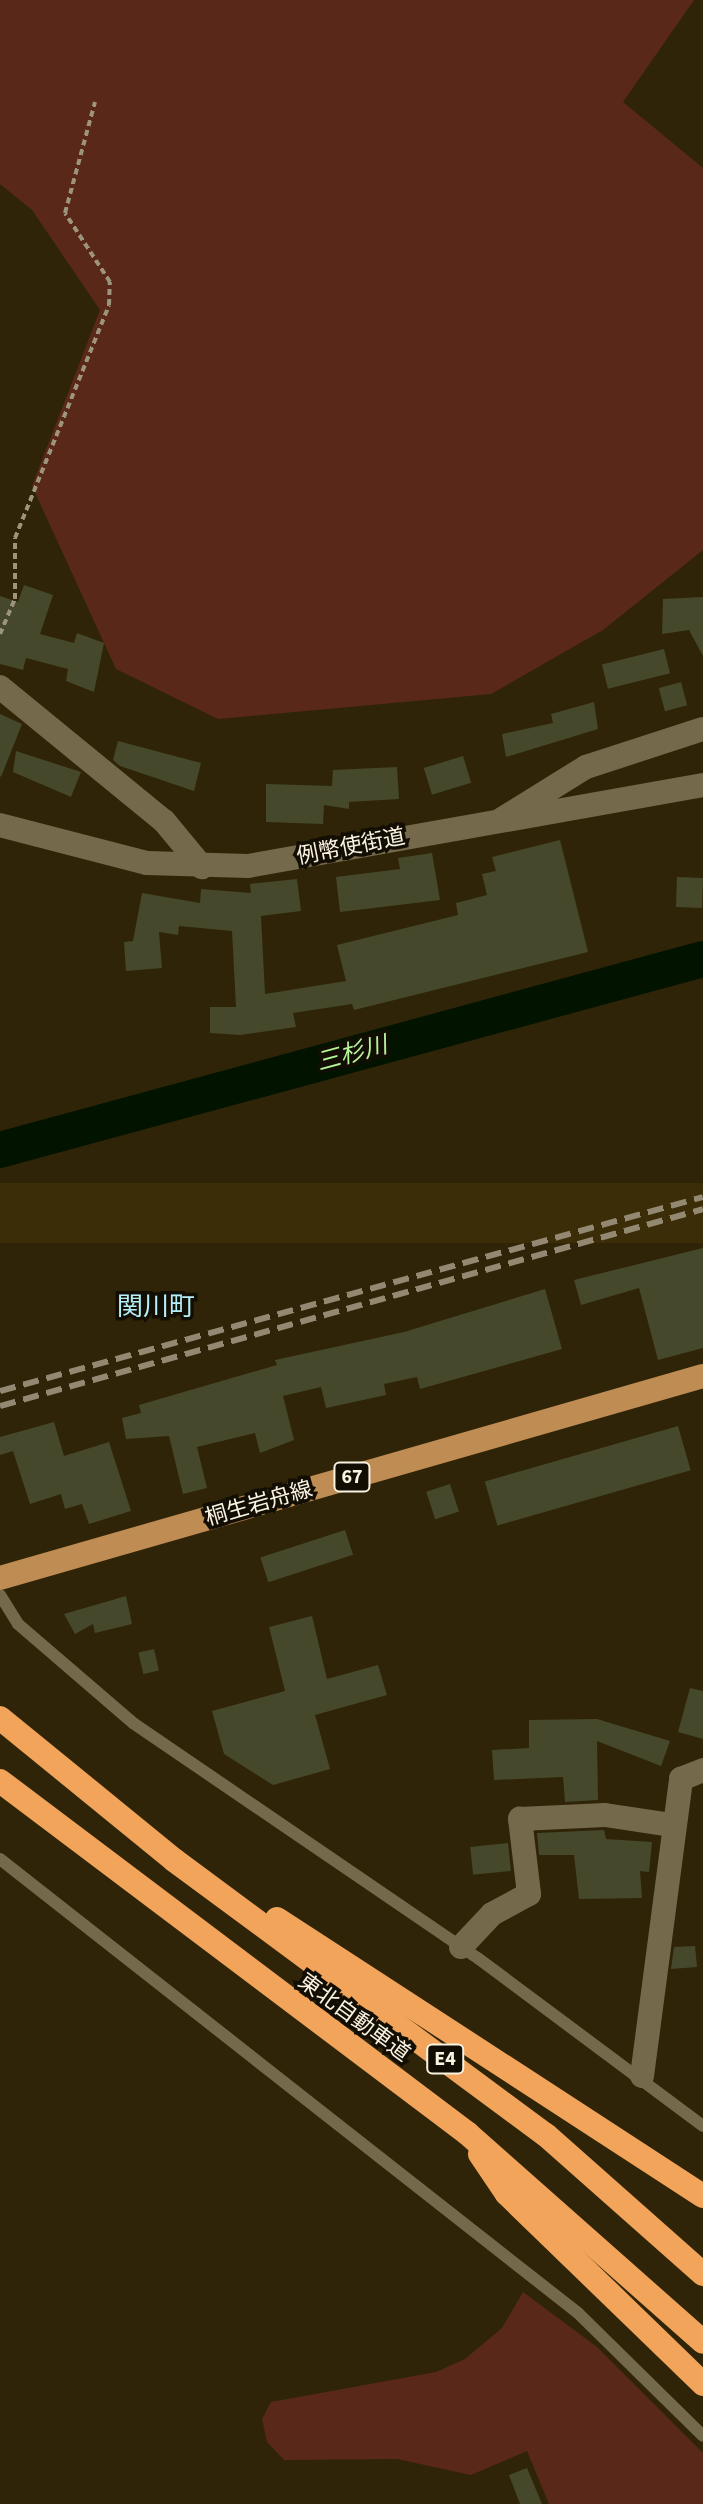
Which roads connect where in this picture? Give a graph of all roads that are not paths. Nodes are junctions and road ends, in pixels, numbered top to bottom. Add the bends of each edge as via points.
1 (0, 687) edge
2 (703, 729) edge
3 (703, 785) edge
4 (502, 819) junction
5 (0, 825) edge
6 (202, 867) junction
7 (703, 1376) edge
8 (0, 1578) edge
9 (0, 1595) edge
10 (0, 1718) edge
11 (703, 1770) edge
12 (0, 1781) edge
13 (672, 1825) junction
14 (0, 1859) edge
15 (174, 1860) junction
16 (461, 1947) junction
17 (642, 2076) junction
18 (703, 2126) edge
19 (467, 2133) junction
20 (703, 2196) edge
21 (703, 2274) edge
22 (589, 2302) dead end
23 (578, 2313) junction
24 (703, 2342) edge
25 (703, 2384) edge
26 (703, 2436) edge

1 - 6 street via 164,821
2 - 4 street via 586,767
3 - 4 street, 例幣使街道
4 - 6 street, 例幣使街道 via 248,866
5 - 6 street, 例幣使街道 via 147,863
7 - 8 main road, 桐生岩舟線 / 67
9 - 16 lane via 18,1624 133,1723
10 - 15 highway, 東北自動車道 / E4
11 - 13 street via 681,1779
12 - 19 highway, 東北自動車道 / E4
13 - 16 street via 605,1815 520,1819 529,1894 492,1914
13 - 17 street
14 - 23 lane
15 - 20 highway via 327,1948
15 - 21 highway, 東北自動車道 / E4 via 546,2135
16 - 17 lane
17 - 18 lane
19 - 24 highway, 東北自動車道 / E4
19 - 25 highway via 507,2194
22 - 23 lane
23 - 26 lane

